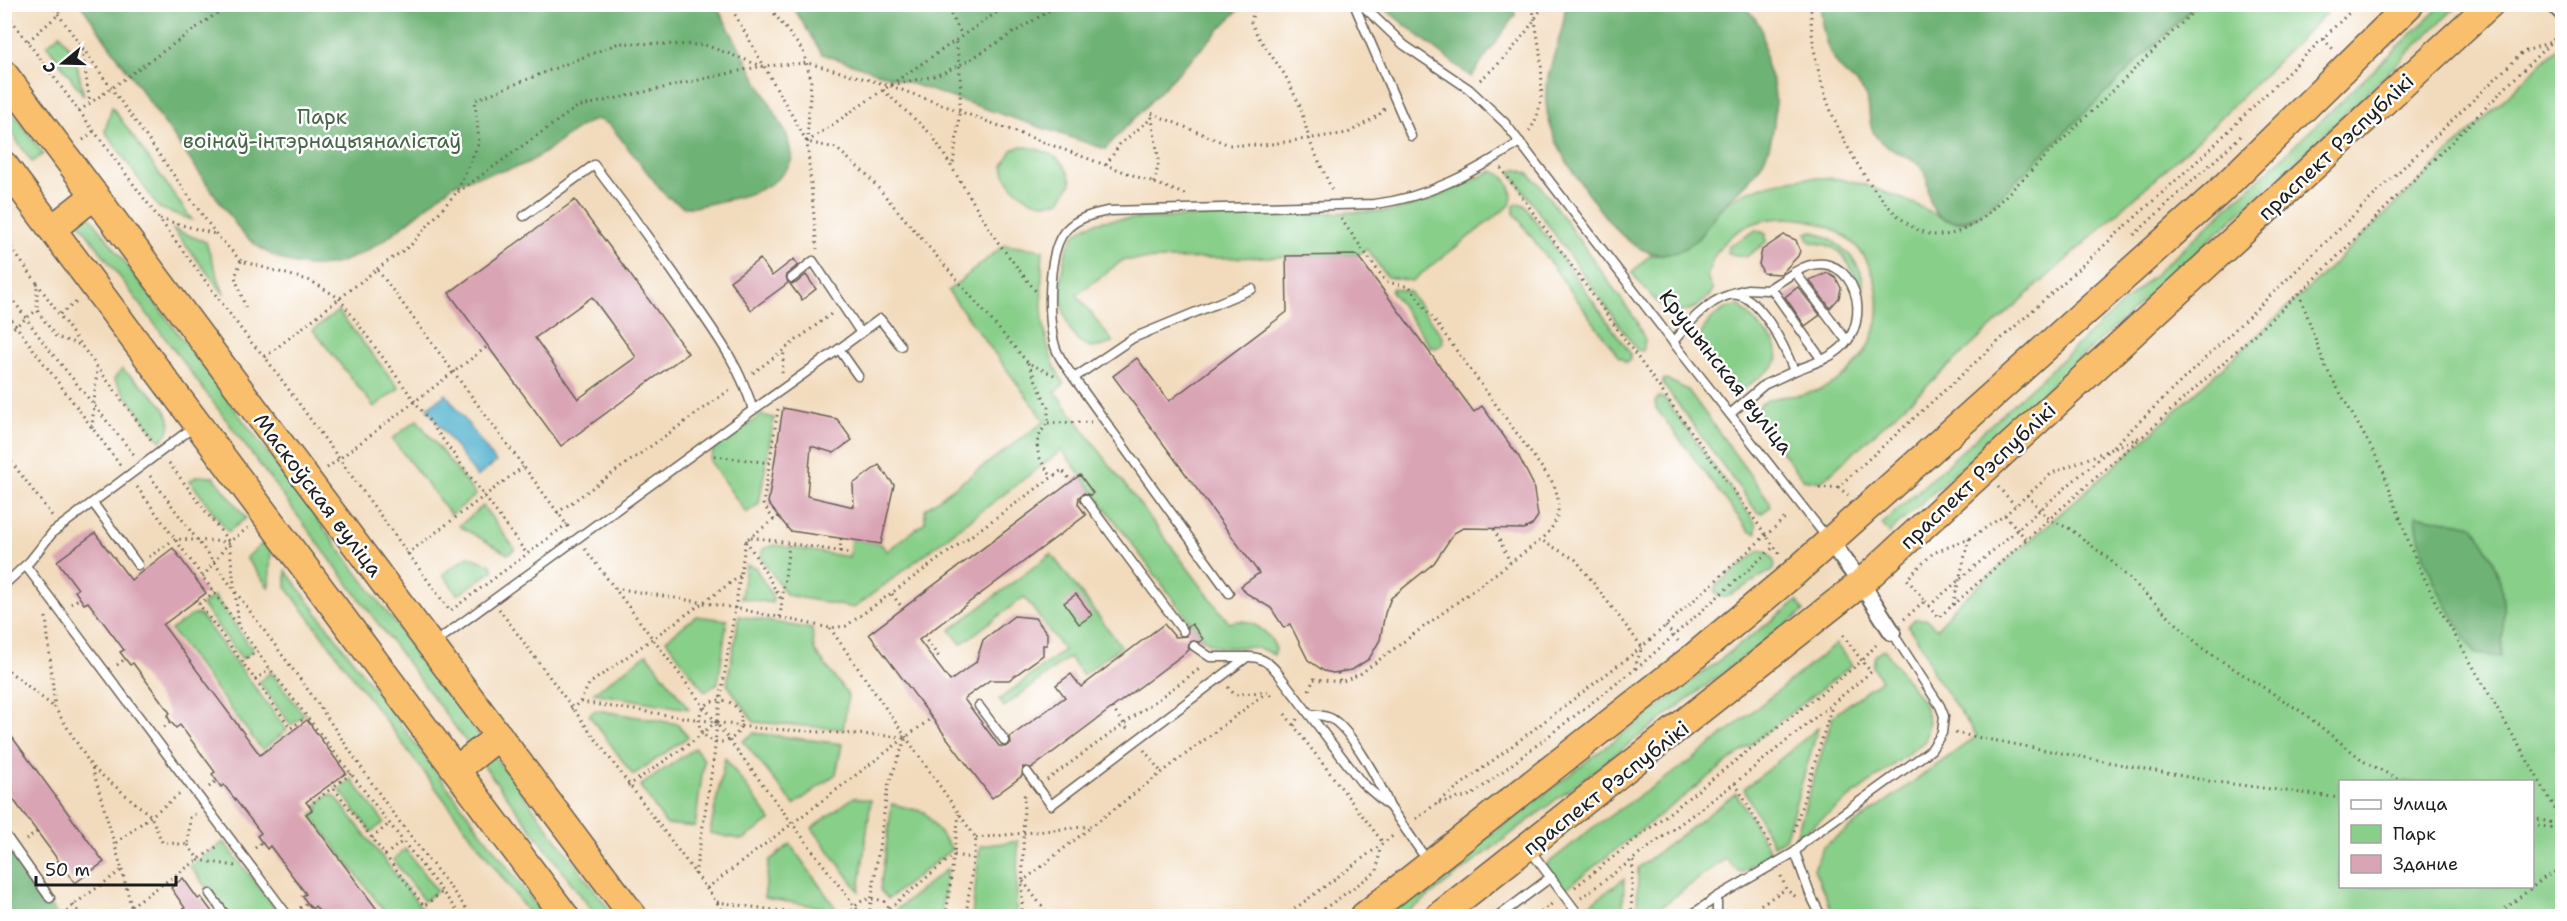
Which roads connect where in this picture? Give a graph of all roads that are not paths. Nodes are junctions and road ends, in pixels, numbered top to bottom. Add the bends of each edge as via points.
1 (1354, 4) edge
2 (1362, 4) edge
3 (2410, 4) edge
4 (2490, 4) edge
5 (2554, 4) edge
6 (2562, 12) edge
7 (4, 74) edge
8 (1411, 136) dead end
9 (1520, 142) junction
10 (4, 165) edge
11 (95, 195) junction
12 (524, 216) dead end
13 (52, 229) junction
14 (1795, 272) junction
15 (792, 278) dead end
16 (1772, 288) junction
17 (1252, 290) dead end
18 (1728, 296) junction
19 (861, 333) junction
20 (1847, 341) junction
21 (1673, 342) junction
22 (901, 346) dead end
23 (839, 349) junction
24 (1822, 360) junction
25 (1794, 371) junction
26 (858, 376) dead end
27 (1076, 381) junction
28 (753, 410) junction
29 (1730, 414) junction
30 (197, 423) junction
31 (1085, 499) dead end
32 (93, 503) junction
33 (1830, 541) junction
34 (138, 565) road end
35 (26, 566) junction
36 (1862, 584) junction
37 (4, 585) edge
38 (1229, 593) dead end
39 (1897, 626) joint
40 (1183, 631) dead end
41 (430, 646) junction
42 (1194, 646) dead end
43 (1247, 657) junction
44 (979, 706) dead end
45 (1309, 714) junction
46 (499, 736) junction
47 (1005, 741) dead end
48 (456, 770) junction
49 (1027, 772) dead end
50 (1390, 807) junction
51 (4, 833) edge
52 (1529, 848) junction
53 (1795, 852) junction
54 (1431, 866) junction
55 (1551, 877) junction
56 (210, 894) dead end
57 (1717, 897) junction
58 (50, 898) dead end
59 (1573, 908) road end
60 (226, 916) edge
61 (288, 916) edge
62 (565, 916) edge
63 (633, 916) edge
64 (1364, 916) edge
65 (1439, 916) edge
66 (1499, 916) edge
67 (1690, 916) edge
68 (1717, 916) edge
69 (1821, 916) edge

1 - 8 lane
2 - 9 lane, Крушынская вуліца via 1404,45 1488,105
3 - 33 highway via 2219,192
4 - 36 highway, праспект Рэспублікі
5 - 6 street
7 - 11 highway, Маскоўская вуліца
9 - 21 lane, Крушынская вуліца
9 - 27 lane via 1494,159 1407,199 1336,205 1108,211 1078,221 1058,243 1052,260 1055,346
10 - 13 highway
11 - 13 highway
11 - 41 highway, Маскоўская вуліца
12 - 28 lane via 594,165 730,356
13 - 30 highway
14 - 16 lane
14 - 20 lane
14 - 20 lane via 1823,262 1841,271 1848,280 1856,300 1857,318
15 - 19 lane via 813,261
16 - 18 lane via 1747,289
16 - 24 lane
17 - 27 lane via 1133,338
18 - 21 lane via 1702,312
18 - 25 lane via 1747,299 1770,324
19 - 22 lane via 880,319
19 - 23 lane
20 - 24 lane
21 - 29 lane, Крушынская вуліца
23 - 26 lane
23 - 28 lane
24 - 25 lane
25 - 29 lane via 1764,385
27 - 38 lane
28 - 41 lane
29 - 33 lane, Крушынская вуліца
30 - 32 lane
30 - 48 highway
31 - 40 lane
32 - 34 lane
32 - 35 lane via 61,526
33 - 36 street, Крушынская вуліца
33 - 54 highway via 1691,659
35 - 37 lane
35 - 61 lane
36 - 39 street, Крушынская вуліца
36 - 52 highway, праспект Рэспублікі
39 - 53 lane via 1940,705 1944,716 1942,730 1931,750
41 - 46 highway, Маскоўская вуліца
42 - 43 lane via 1210,657
43 - 45 lane via 1265,660
43 - 49 lane via 1051,805
44 - 47 lane
45 - 50 lane via 1360,782
45 - 50 lane via 1327,717 1340,726 1374,772
46 - 48 highway
46 - 63 highway, Маскоўская вуліца
48 - 62 highway
50 - 54 lane
51 - 58 lane
52 - 55 lane
52 - 65 highway, праспект Рэспублікі
53 - 57 lane
53 - 69 lane
54 - 64 highway
55 - 59 lane
55 - 66 lane
56 - 60 lane
57 - 67 lane
57 - 68 lane

